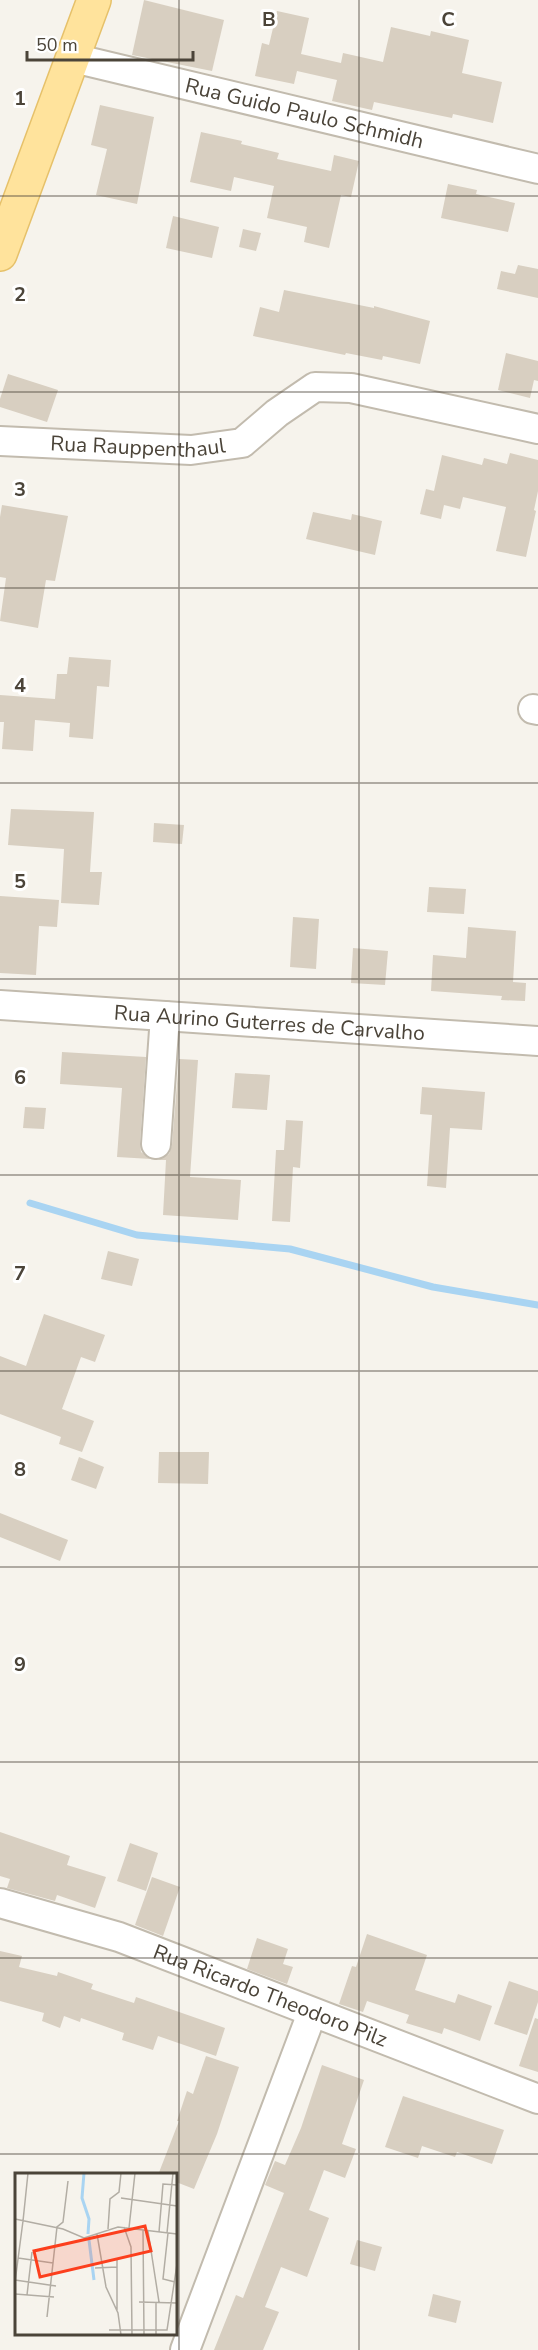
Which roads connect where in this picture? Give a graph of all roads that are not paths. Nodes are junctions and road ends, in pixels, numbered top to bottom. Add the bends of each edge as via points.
1 (94, 0) edge
2 (73, 58) junction
3 (538, 169) edge
4 (0, 254) edge
5 (538, 429) edge
6 (0, 441) edge
7 (0, 1005) edge
8 (165, 1016) junction
9 (538, 1041) edge
10 (156, 1144) dead end
11 (0, 1903) edge
12 (312, 2013) junction
13 (538, 2099) edge
14 (185, 2350) edge

1 - 2 main road
2 - 3 street, Rua Guido Paulo Schmidh
2 - 4 main road
5 - 6 street, Rua Rauppenthaul via 351,388 315,387 242,443 191,450
7 - 8 street, Rua Aurino Guterres de Carvalho
8 - 9 street, Rua Aurino Guterres de Carvalho
8 - 10 street
11 - 12 street, Rua Ricardo Theodoro Pilz via 119,1937
12 - 13 street, Rua Ricardo Theodoro Pilz
12 - 14 street

